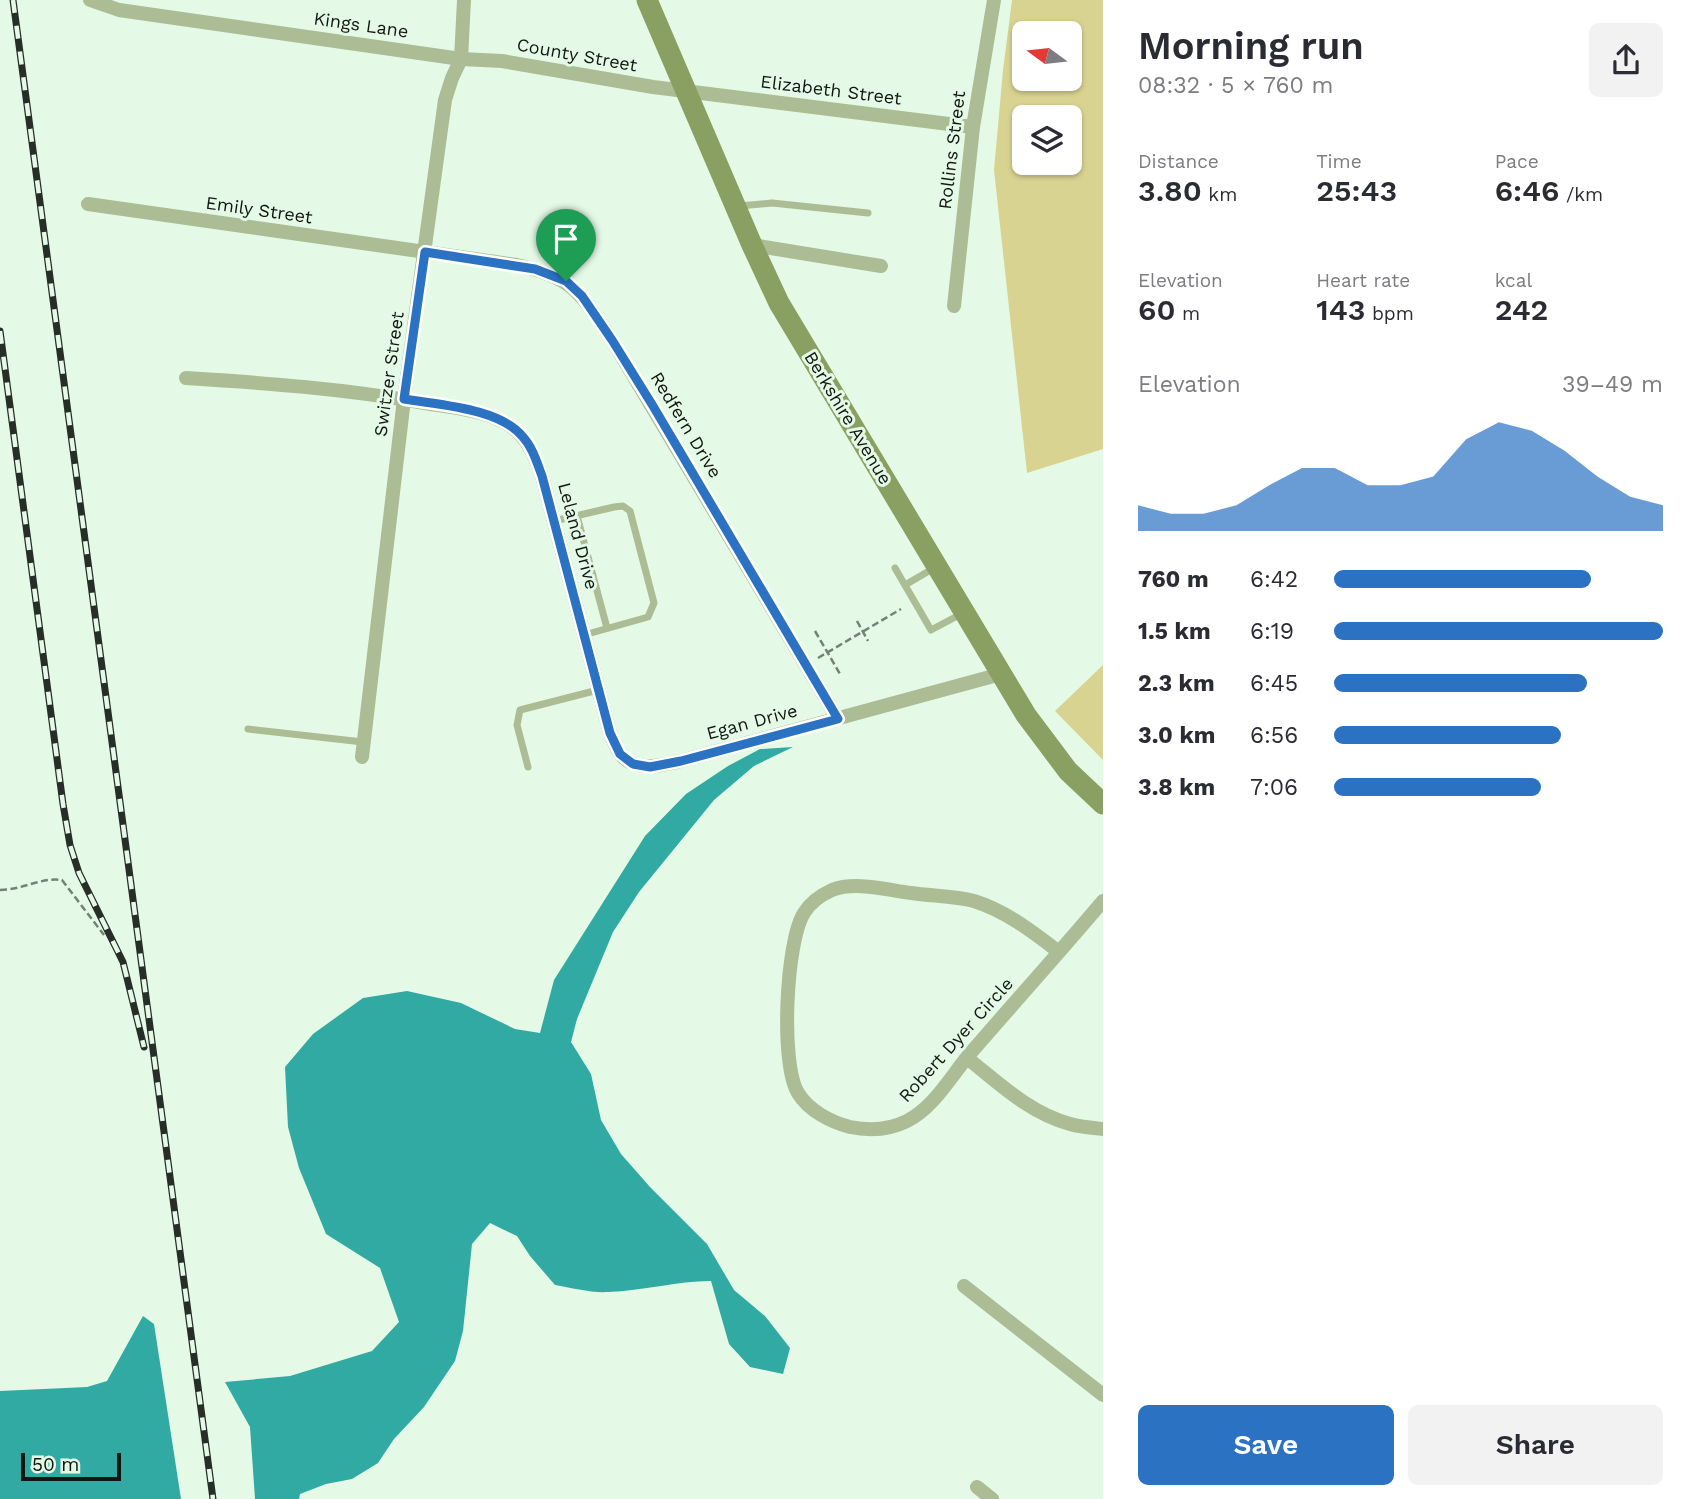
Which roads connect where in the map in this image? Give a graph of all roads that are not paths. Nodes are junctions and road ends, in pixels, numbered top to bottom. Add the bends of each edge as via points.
1 (90, 0) edge
2 (647, 0) edge
3 (994, 0) edge
4 (460, 1) edge
5 (461, 59) junction
6 (685, 92) junction
7 (973, 127) junction
8 (88, 204) dead end
9 (735, 207) junction
10 (868, 213) dead end
11 (752, 244) junction
12 (425, 252) junction
13 (881, 266) dead end
14 (954, 306) dead end
15 (186, 378) dead end
16 (404, 399) junction
17 (577, 516) junction
18 (554, 521) junction
19 (937, 566) junction
20 (895, 568) dead end
21 (905, 585) junction
22 (964, 613) junction
23 (607, 628) junction
24 (584, 635) junction
25 (1000, 674) junction
26 (598, 690) junction
27 (838, 719) junction
28 (248, 729) dead end
29 (364, 742) junction
30 (362, 757) dead end
31 (633, 764) joint
32 (528, 767) dead end
33 (1103, 804) edge
34 (1103, 901) edge
35 (1059, 952) junction
36 (967, 1058) junction
37 (1103, 1129) edge
38 (964, 1286) dead end
39 (1103, 1395) edge
40 (977, 1487) dead end
41 (992, 1499) edge

1 - 5 street, Kings Lane via 119,10
2 - 6 main road, Berkshire Avenue
3 - 7 street, Rollins Street
4 - 5 street, Switzer Street
5 - 6 street, County Street via 502,61
5 - 12 street, Switzer Street via 445,100
6 - 7 street, Elizabeth Street
6 - 9 main road, Berkshire Avenue
7 - 14 street, Rollins Street
8 - 12 street, Emily Street
9 - 10 lane via 772,203
9 - 11 main road, Berkshire Avenue
11 - 13 street
11 - 19 main road, Berkshire Avenue via 779,303
12 - 16 street, Switzer Street
12 - 27 street, Redfern Drive via 535,269 566,281 582,296 653,406
15 - 16 street, Leland Drive via 290,384
16 - 18 street, Leland Drive via 490,416 510,425 534,453
16 - 29 street, Switzer Street
17 - 18 lane
17 - 23 lane
17 - 23 lane via 623,506 630,511 654,603 648,617
18 - 24 street, Leland Drive
19 - 21 lane
19 - 22 main road, Berkshire Avenue
20 - 21 lane
21 - 22 lane via 931,630
22 - 25 main road, Berkshire Avenue
23 - 24 lane
24 - 26 street, Leland Drive
25 - 27 street, Egan Drive
25 - 33 main road, Berkshire Avenue via 1047,745
26 - 31 street, Leland Drive via 610,733 620,754
26 - 32 lane via 520,710 517,724
27 - 31 street, Egan Drive via 681,761 650,767
28 - 29 lane
29 - 30 street, Switzer Street
34 - 35 street, Robert Dyer Circle
35 - 36 street, Robert Dyer Circle
35 - 36 street, Robert Dyer Circle via 1009,916 972,901 858,887 834,890 812,902 793,938 787,1037 791,1076 804,1102 843,1125 864,1129 893,1126 929,1104
36 - 37 street via 1043,1114 1071,1125
38 - 39 street
40 - 41 street

